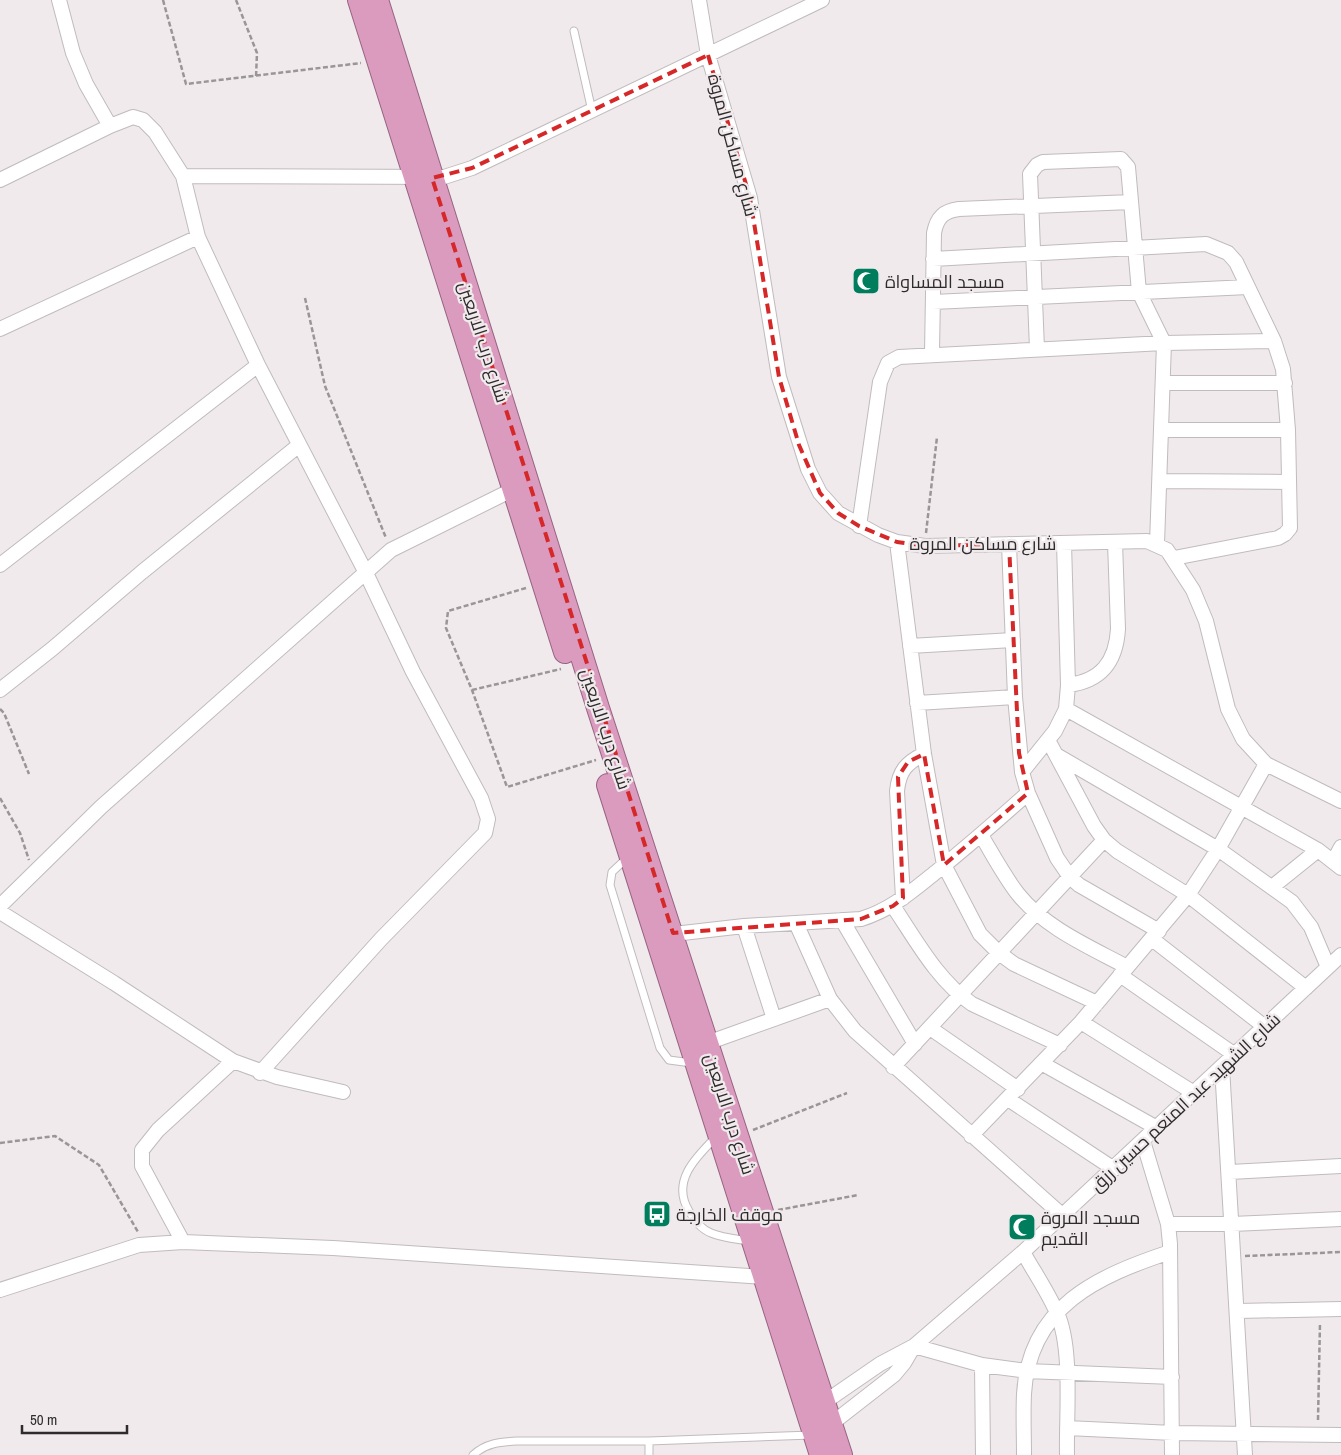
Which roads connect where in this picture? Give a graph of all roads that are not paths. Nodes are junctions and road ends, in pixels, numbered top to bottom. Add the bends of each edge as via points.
1 (59, 0) edge
2 (359, 0) edge
3 (377, 0) edge
4 (699, 0) edge
5 (822, 0) edge
6 (574, 31) dead end
7 (708, 55) junction
8 (592, 111) junction
9 (110, 126) junction
10 (183, 176) junction
11 (423, 179) junction
12 (0, 180) edge
13 (1131, 202) junction
14 (1030, 206) junction
15 (198, 237) junction
16 (1134, 248) junction
17 (1033, 253) junction
18 (933, 259) junction
19 (1248, 288) junction
20 (1138, 292) junction
21 (1035, 297) junction
22 (933, 302) junction
23 (0, 329) edge
24 (1274, 341) junction
25 (1164, 343) junction
26 (1037, 349) junction
27 (932, 353) junction
28 (258, 365) junction
29 (1163, 383) junction
30 (1285, 383) junction
31 (1161, 430) junction
32 (1288, 430) junction
33 (298, 446) junction
34 (1160, 481) junction
35 (1290, 482) junction
36 (514, 489) junction
37 (859, 526) junction
38 (897, 542) junction
39 (1115, 542) junction
40 (1064, 543) junction
41 (1009, 544) junction
42 (1158, 544) junction
43 (1174, 558) junction
44 (0, 565) edge
45 (365, 572) junction
46 (1013, 640) junction
47 (910, 646) junction
48 (1068, 685) junction
49 (0, 690) edge
50 (1015, 697) junction
51 (917, 703) junction
52 (1066, 708) junction
53 (591, 710) junction
54 (1048, 740) junction
55 (924, 754) junction
56 (1056, 755) junction
57 (1266, 764) junction
58 (1022, 772) junction
59 (1028, 793) junction
60 (1341, 801) edge
61 (1241, 807) junction
62 (981, 835) junction
63 (1104, 840) junction
64 (1341, 847) edge
65 (1218, 849) junction
66 (1318, 850) junction
67 (630, 855) junction
68 (1338, 864) edge
69 (944, 865) junction
70 (1070, 877) junction
71 (1272, 887) junction
72 (1188, 895) junction
73 (898, 902) junction
74 (0, 906) edge
75 (0, 912) edge
76 (1036, 913) junction
77 (842, 920) junction
78 (796, 923) junction
79 (744, 926) junction
80 (664, 935) junction
81 (1156, 935) junction
82 (999, 953) junction
83 (1341, 955) edge
84 (1328, 967) junction
85 (1124, 971) junction
86 (1306, 988) junction
87 (960, 996) junction
88 (830, 999) junction
89 (1097, 1003) junction
90 (774, 1019) junction
91 (1081, 1022) junction
92 (1264, 1027) junction
93 (930, 1028) junction
94 (707, 1043) junction
95 (915, 1044) junction
96 (1060, 1045) junction
97 (1235, 1055) junction
98 (234, 1061) junction
99 (696, 1063) junction
100 (1043, 1064) junction
101 (893, 1066) junction
102 (1222, 1067) junction
103 (260, 1072) junction
104 (343, 1092) dead end
105 (1194, 1093) junction
106 (1013, 1094) junction
107 (1158, 1128) junction
108 (728, 1136) junction
109 (972, 1136) junction
110 (1143, 1141) junction
111 (1341, 1166) edge
112 (1114, 1169) junction
113 (1230, 1172) junction
114 (1063, 1216) junction
115 (1341, 1219) edge
116 (1168, 1224) junction
117 (1232, 1224) junction
118 (183, 1242) junction
119 (754, 1242) junction
120 (1023, 1252) junction
121 (1170, 1252) junction
122 (765, 1277) junction
123 (0, 1290) edge
124 (1341, 1310) edge
125 (1238, 1311) junction
126 (1057, 1312) junction
127 (914, 1346) junction
128 (982, 1365) junction
129 (1027, 1371) junction
130 (1066, 1373) junction
131 (1172, 1377) junction
132 (817, 1408) junction
133 (1067, 1428) junction
134 (1173, 1433) junction
135 (1243, 1434) junction
136 (1341, 1435) edge
137 (649, 1442) junction
138 (819, 1444) edge
139 (473, 1455) edge
140 (650, 1455) edge
141 (840, 1455) edge
142 (983, 1455) edge
143 (1024, 1455) edge
144 (1067, 1455) edge
145 (1172, 1455) edge
146 (1245, 1455) edge

1 - 9 street via 73,53
2 - 11 highway, شارع درب الاربعين
3 - 11 highway, شارع درب الاربعين
4 - 7 street, شارع مساكن المروة
5 - 7 street
6 - 8 lane
7 - 8 street
7 - 37 street, شارع مساكن المروة via 750,198 771,340 789,414 820,493 838,513
8 - 11 street via 472,168 444,177
9 - 10 street via 133,117 143,120 168,150
9 - 12 street
10 - 11 street
10 - 15 street
11 - 36 highway, شارع درب الاربعين
11 - 53 highway, شارع درب الاربعين
13 - 14 street
13 - 14 street via 1128,167 1121,160 1048,162 1037,164 1030,174
13 - 16 street
14 - 17 street
14 - 18 street via 949,210 936,223
15 - 23 street
15 - 28 street
16 - 17 street
16 - 19 street via 1206,244 1218,247 1236,262
16 - 20 street
17 - 18 street
17 - 21 street
18 - 22 street
19 - 20 street
19 - 24 street
20 - 21 street
20 - 25 street
21 - 22 street
21 - 26 street
22 - 27 street
24 - 25 street
24 - 30 street
25 - 26 street
25 - 29 street
26 - 27 street
27 - 37 street via 899,356 884,370
28 - 33 street
28 - 44 street
29 - 30 street
29 - 31 street
30 - 32 street
31 - 32 street
31 - 34 street
32 - 35 street
33 - 45 street
33 - 49 street
34 - 35 street
34 - 42 street
35 - 43 street via 1291,520 1285,534
36 - 45 street via 391,550
36 - 53 highway, شارع درب الاربعين via 570,667
37 - 38 street, شارع مساكن المروة
38 - 41 street, شارع مساكن المروة via 924,546
38 - 47 street
39 - 40 street, شارع مساكن المروة
39 - 42 street, شارع مساكن المروة
39 - 48 street via 1118,629 1113,656 1096,676 1083,683
40 - 41 street, شارع مساكن المروة
40 - 48 street
41 - 46 street
42 - 43 street
43 - 57 street via 1206,621 1228,709 1243,739
45 - 74 street via 101,806
45 - 103 street via 413,672 481,798 488,827 381,938
46 - 47 street
46 - 50 street
47 - 51 street
48 - 52 street
50 - 51 street
50 - 58 street
51 - 55 street
52 - 54 street
52 - 61 street
53 - 67 highway, شارع درب الاربعين via 599,759
53 - 80 highway, شارع درب الاربعين
54 - 56 street
54 - 58 street
55 - 69 street
55 - 73 street via 908,762 898,776
56 - 63 street
56 - 65 street
57 - 60 street
57 - 61 street
58 - 59 street
59 - 62 street
59 - 70 street via 1057,858
61 - 65 street
61 - 66 street
62 - 69 street
62 - 76 street via 1018,894
63 - 70 street
63 - 72 street
64 - 68 street
65 - 71 street
65 - 72 street
66 - 68 street
66 - 71 street
67 - 80 highway, شارع درب الاربعين
67 - 99 lane via 612,872 610,885 660,1048 668,1060
69 - 73 street
69 - 82 street via 980,934
70 - 76 street
70 - 81 street
71 - 84 street via 1300,910
72 - 81 street
72 - 86 street
73 - 77 street via 862,919
73 - 87 street via 940,975
75 - 98 street
76 - 82 street
76 - 85 street
77 - 78 street
77 - 95 street
78 - 79 street
78 - 88 street
79 - 80 street
79 - 90 street
80 - 94 highway, شارع درب الاربعين
80 - 99 highway, شارع درب الاربعين
81 - 85 street
81 - 92 street
82 - 87 street
82 - 89 street via 1014,964
83 - 84 street, شارع الشهيد عبد المنعم حسين رزق
84 - 86 street, شارع الشهيد عبد المنعم حسين رزق
85 - 89 street
85 - 97 street
86 - 92 street, شارع الشهيد عبد المنعم حسين رزق
87 - 93 street
87 - 96 street
88 - 90 street
88 - 101 street via 855,1031
89 - 91 street
90 - 94 street
91 - 96 street
91 - 105 street
92 - 97 street, شارع الشهيد عبد المنعم حسين رزق
93 - 95 street
93 - 106 street
94 - 108 highway, شارع درب الاربعين
95 - 101 street
96 - 100 street
97 - 102 street, شارع الشهيد عبد المنعم حسين رزق
98 - 103 street
98 - 118 street via 158,1130 142,1150 142,1166
99 - 108 highway, شارع درب الاربعين
100 - 106 street
100 - 107 street
101 - 109 street
102 - 105 street, شارع الشهيد عبد المنعم حسين رزق
102 - 113 street
103 - 104 street
105 - 107 street, شارع الشهيد عبد المنعم حسين رزق
106 - 109 street
106 - 112 street
107 - 110 street, شارع الشهيد عبد المنعم حسين رزق
108 - 119 highway, شارع درب الاربعين
108 - 119 lane via 688,1168 683,1196 701,1227 723,1236
108 - 132 highway, شارع درب الاربعين via 762,1213
109 - 114 street
110 - 112 street, شارع الشهيد عبد المنعم حسين رزق
110 - 116 street
111 - 113 street
112 - 114 street, شارع الشهيد عبد المنعم حسين رزق
113 - 117 street
114 - 120 street, شارع الشهيد عبد المنعم حسين رزق
115 - 117 street
116 - 117 street
116 - 121 street
117 - 125 street
118 - 122 street via 333,1248
118 - 123 street via 139,1245
119 - 122 highway, شارع درب الاربعين
120 - 126 street
120 - 127 street, شارع الشهيد عبد المنعم حسين رزق
121 - 126 street via 1108,1274 1076,1294
121 - 131 street
122 - 132 highway, شارع درب الاربعين
124 - 125 street
125 - 135 street
126 - 129 street via 1038,1343
126 - 130 street
127 - 128 street
127 - 132 street, شارع الشهيد عبد المنعم حسين رزق via 880,1364
127 - 138 street, شارع الشهيد عبد المنعم حسين رزق via 894,1375
128 - 129 street
128 - 142 street
129 - 130 street
129 - 143 street
130 - 131 street
130 - 133 street
131 - 134 street
132 - 138 highway, شارع درب الاربعين
133 - 134 street
133 - 144 street
134 - 135 street
134 - 145 street
135 - 136 street
135 - 146 street
137 - 138 lane
137 - 139 lane via 497,1442
137 - 140 lane
138 - 141 highway, شارع درب الاربعين

